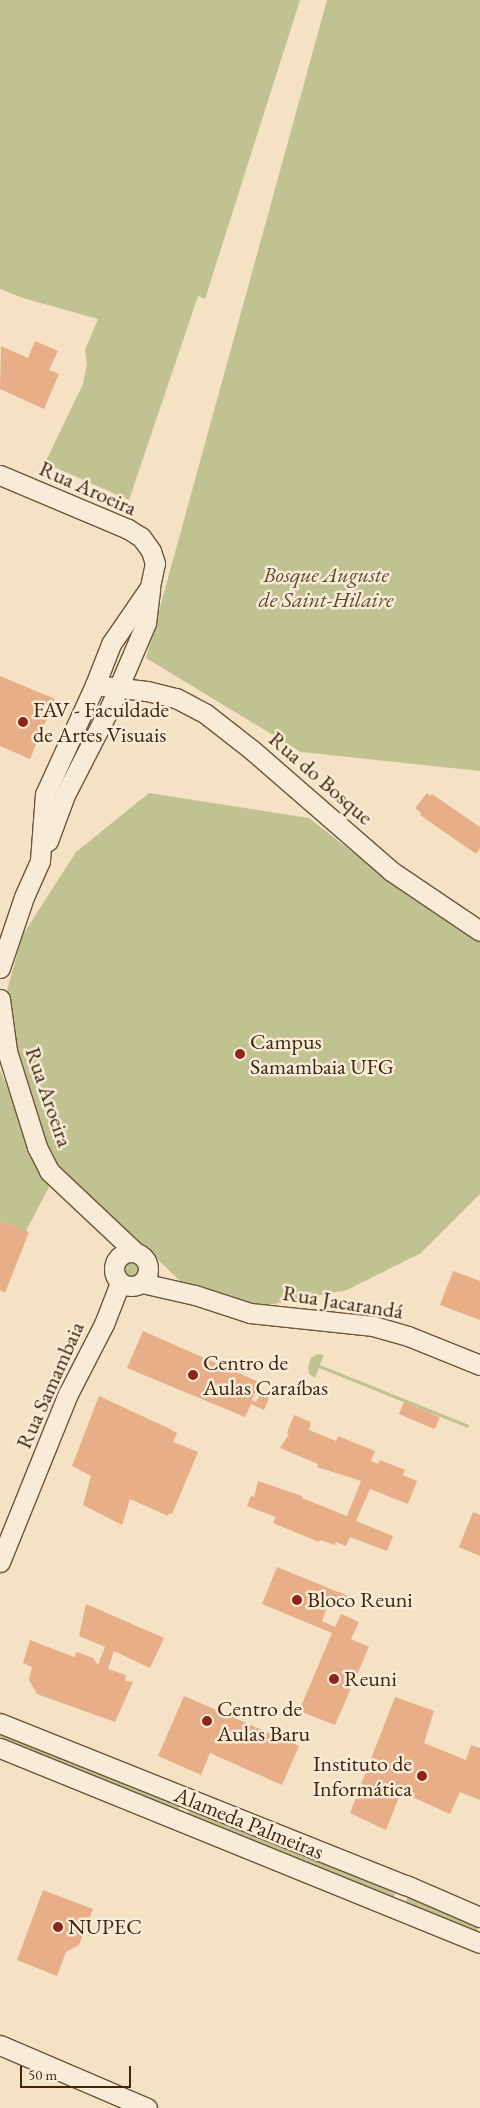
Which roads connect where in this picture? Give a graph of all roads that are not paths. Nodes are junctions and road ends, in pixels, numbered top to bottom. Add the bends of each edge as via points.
1 (0, 475) edge
2 (150, 587) junction
3 (95, 685) junction
4 (118, 689) junction
5 (40, 861) junction
6 (480, 931) edge
7 (0, 968) edge
8 (0, 999) edge
9 (134, 1257) junction
10 (120, 1283) junction
11 (142, 1283) junction
12 (196, 1295) junction
13 (480, 1365) edge
14 (0, 1562) edge
15 (0, 1723) edge
16 (0, 1748) edge
17 (480, 1917) edge
18 (480, 1943) edge
19 (0, 2045) edge
20 (147, 2108) edge

1 - 2 street, Rua Aroeira via 141,537 155,563
2 - 3 street, Rua Aroeira via 111,644
2 - 4 street via 146,623
3 - 4 street
3 - 5 street, Rua Aroeira via 45,794
4 - 5 street via 65,795
4 - 6 street, Rua do Bosque via 176,698 206,714 391,871
5 - 7 street, Rua Aroeira via 24,896
8 - 9 street, Rua Aroeira via 7,1050 37,1146 50,1171 101,1218
9 - 10 street via 114,1267
9 - 11 street via 148,1274
9 - 12 street
10 - 11 street via 131,1287
10 - 14 street, Rua Samambaia via 104,1324 68,1394
11 - 12 street
12 - 13 street, Rua Jacarandá via 250,1313 373,1326 408,1336
15 - 17 street, Alameda Palmeiras
16 - 18 street, Alameda Palmeiras
19 - 20 street

